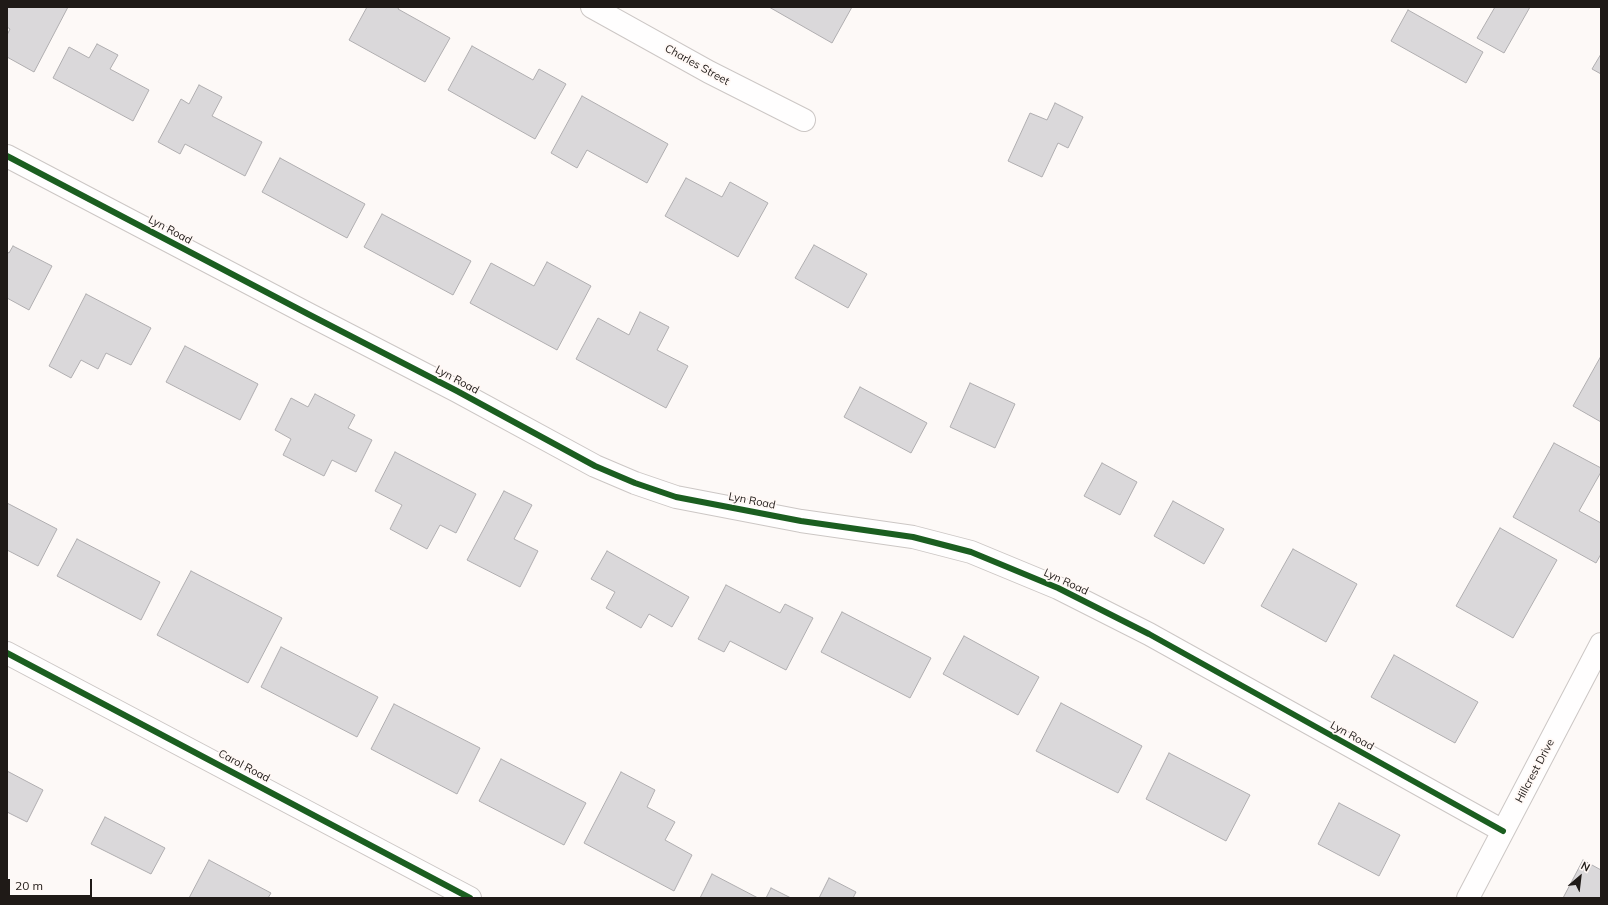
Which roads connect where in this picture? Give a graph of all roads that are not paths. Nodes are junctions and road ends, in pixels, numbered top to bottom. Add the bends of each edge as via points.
1 (592, 7) edge
2 (804, 120) dead end
3 (7, 156) edge
4 (1601, 644) edge
5 (7, 653) edge
6 (1503, 831) junction
7 (470, 898) edge
8 (1468, 898) edge

1 - 2 street, Charles Street via 709,72
3 - 6 street, Lyn Road via 595,466 635,483 676,496 801,521 913,537 971,552 1058,588 1149,634
4 - 6 street, Hillcrest Drive
5 - 7 street, Carol Road
6 - 8 street, Hillcrest Drive

